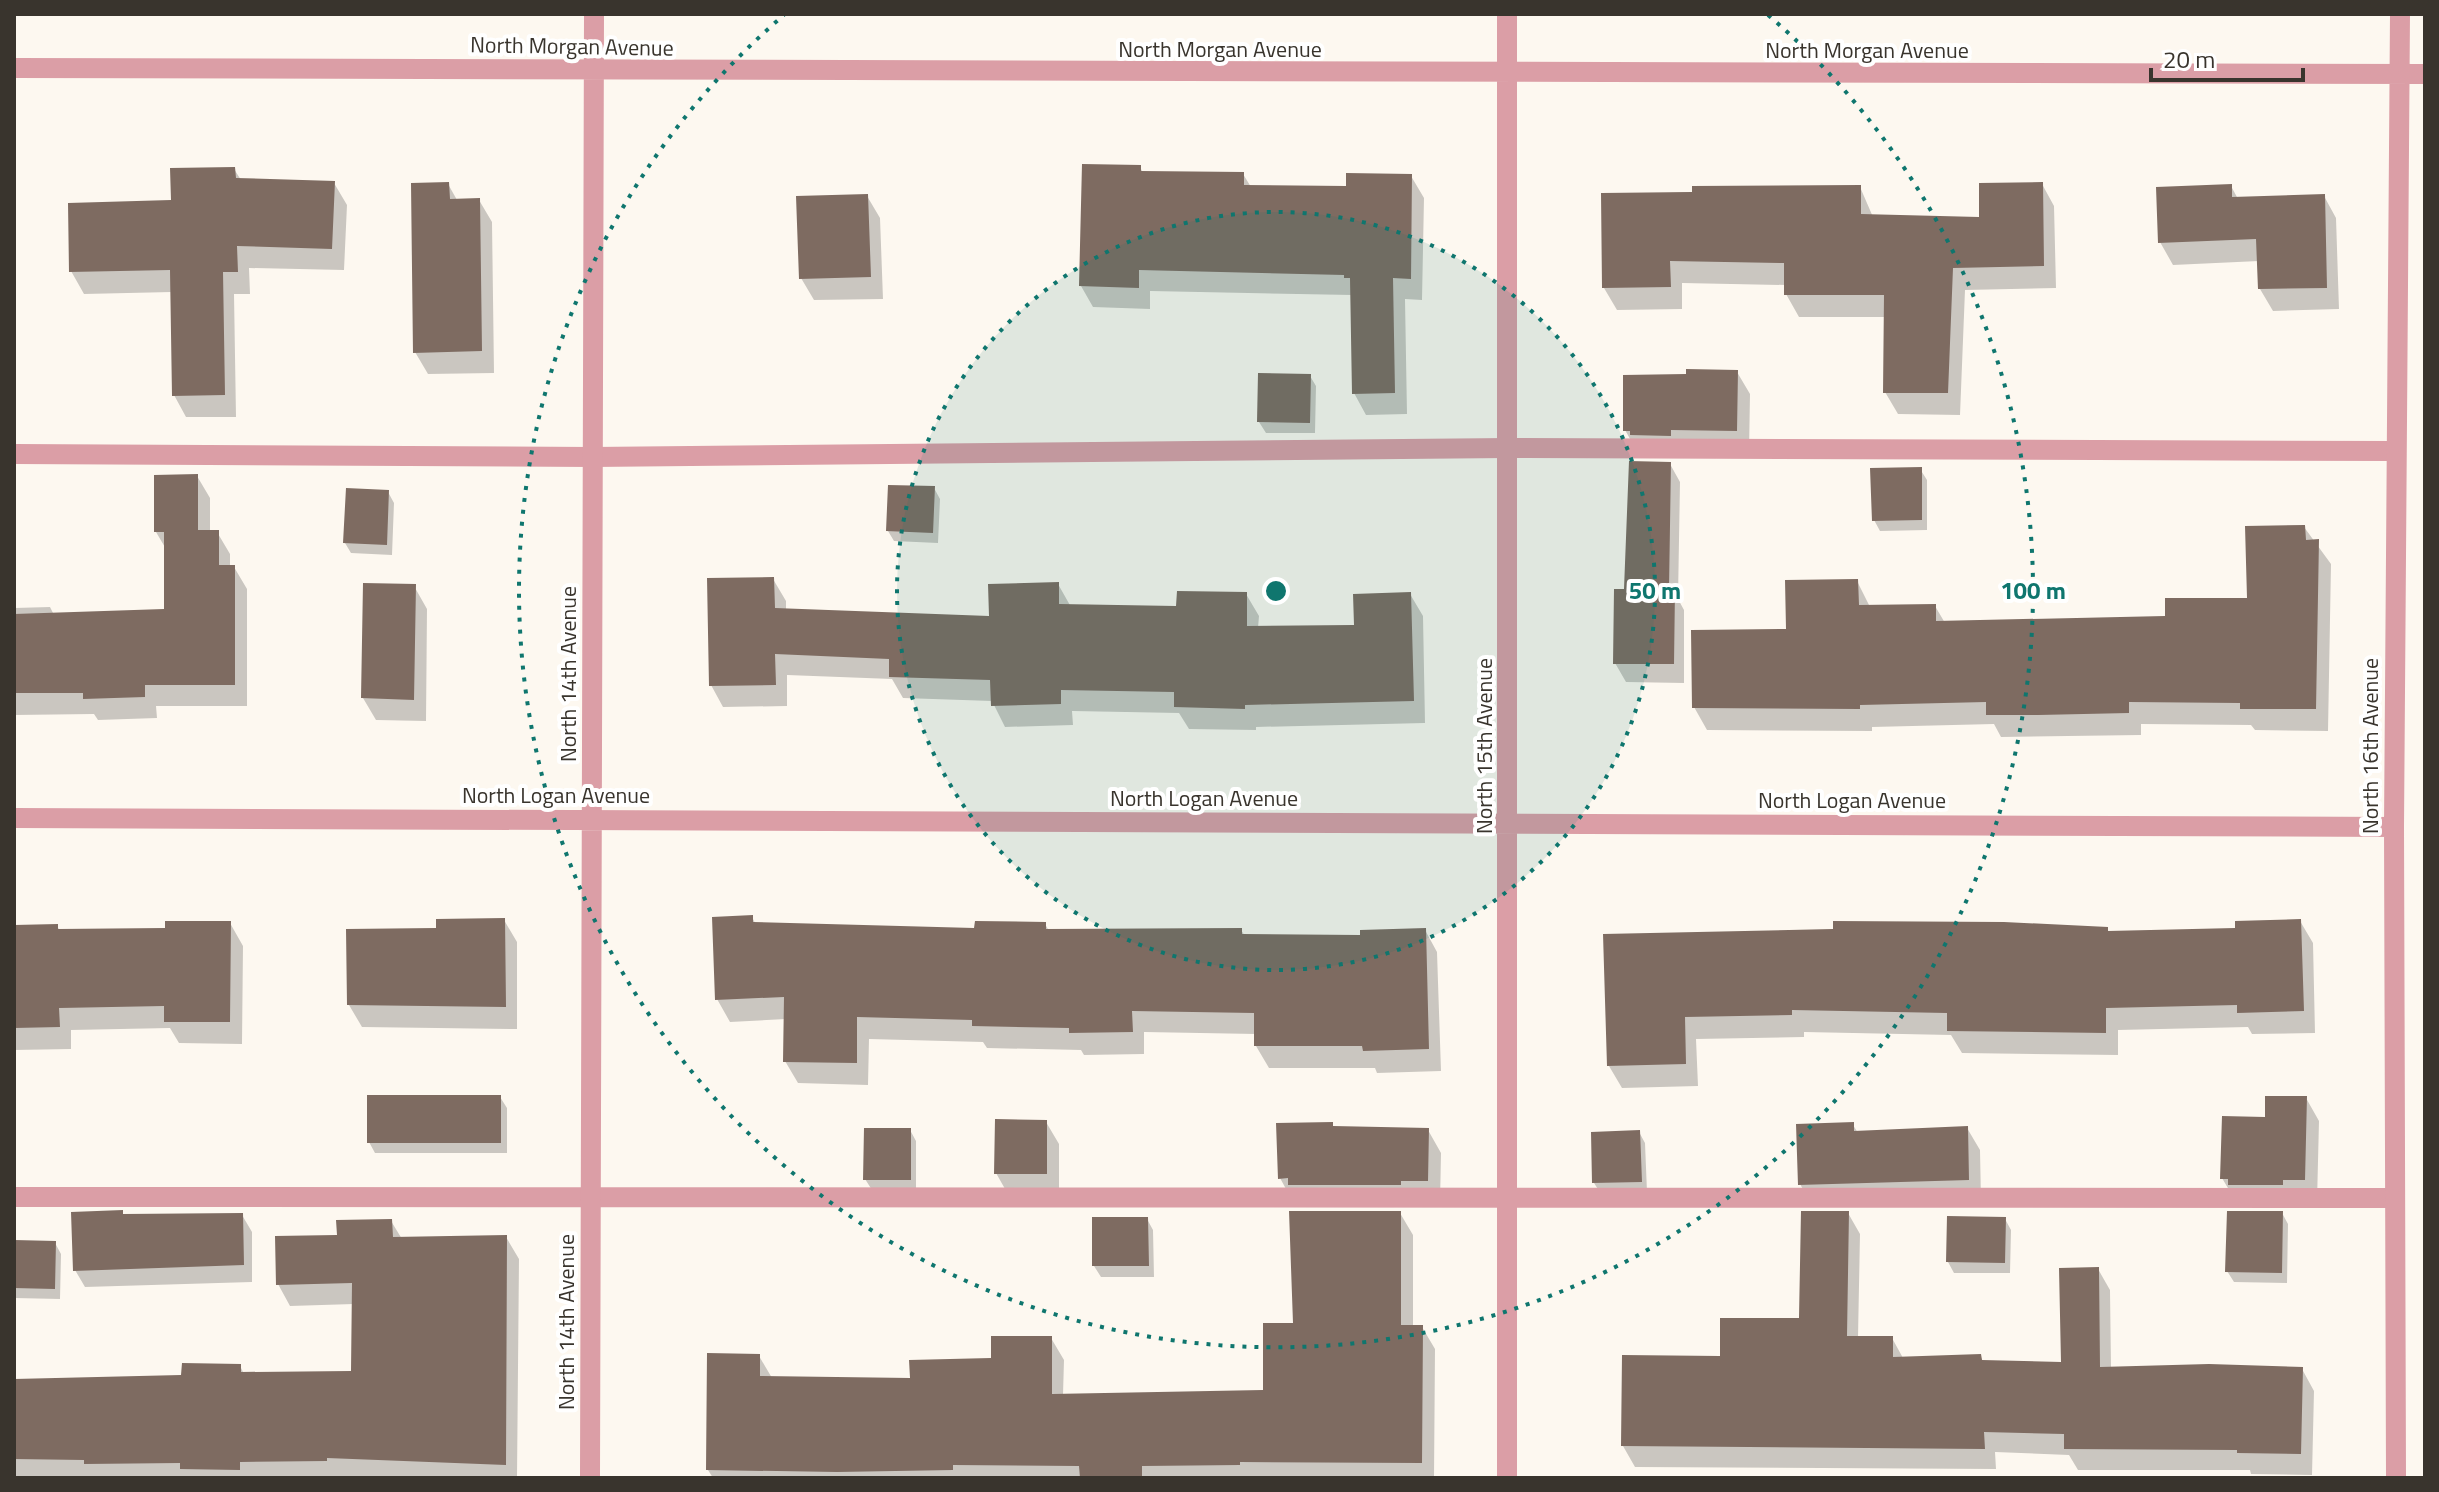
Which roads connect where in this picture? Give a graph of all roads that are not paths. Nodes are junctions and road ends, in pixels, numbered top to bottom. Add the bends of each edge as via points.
1 (594, 14) edge
2 (1507, 14) edge
3 (2400, 14) edge
4 (14, 68) edge
5 (594, 70) junction
6 (1508, 74) junction
7 (2399, 74) junction
8 (2425, 74) edge
9 (1508, 448) junction
10 (2396, 451) junction
11 (14, 454) edge
12 (593, 457) junction
13 (14, 818) edge
14 (592, 820) junction
15 (1508, 821) junction
16 (2394, 827) junction
17 (14, 1197) edge
18 (591, 1197) junction
19 (2395, 1198) junction
20 (1507, 1200) junction
21 (590, 1478) edge
22 (1507, 1478) edge
23 (2396, 1478) edge

1 - 5 street, North 14th Avenue
2 - 6 street, North 15th Avenue
3 - 7 street, North 16th Avenue
4 - 5 street, North Morgan Avenue
5 - 6 street, North Morgan Avenue
5 - 12 street, North 14th Avenue
6 - 7 street, North Morgan Avenue
6 - 9 street, North 15th Avenue
7 - 8 street, North Morgan Avenue
7 - 10 street, North 16th Avenue
9 - 10 street
9 - 12 street
9 - 15 street, North 15th Avenue
10 - 16 street, North 16th Avenue
11 - 12 street
12 - 14 street, North 14th Avenue
13 - 14 street, North Logan Avenue
14 - 15 street, North Logan Avenue
14 - 18 street, North 14th Avenue
15 - 16 street, North Logan Avenue
15 - 20 street, North 15th Avenue
16 - 19 street, North 16th Avenue
17 - 18 street
18 - 20 street
18 - 21 street, North 14th Avenue
19 - 20 street
19 - 23 street, North 16th Avenue
20 - 22 street, North 15th Avenue

